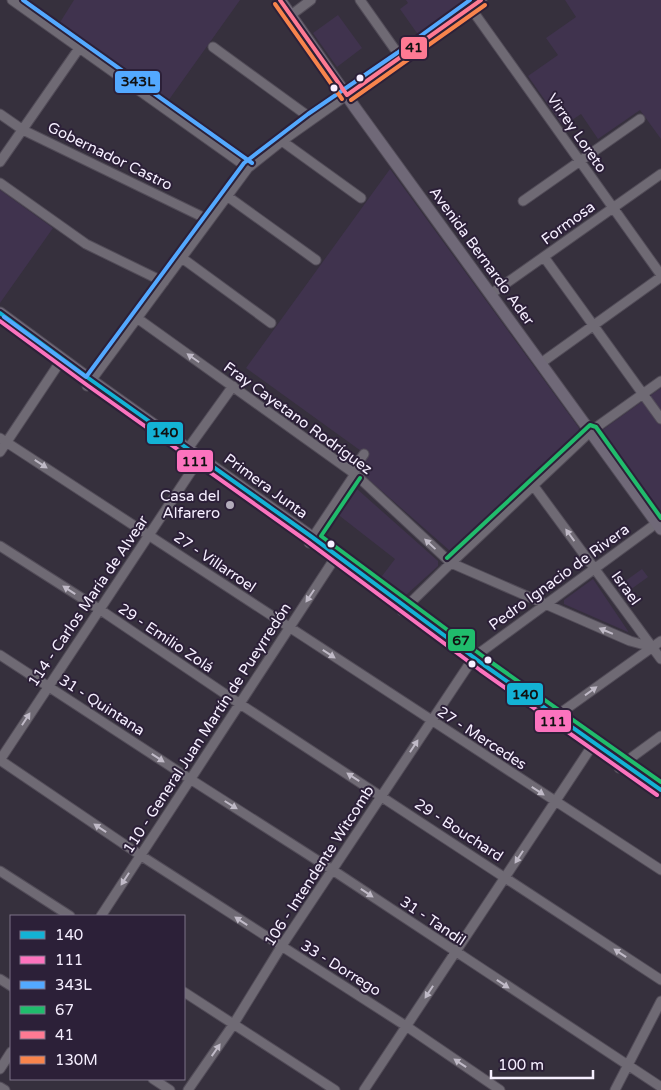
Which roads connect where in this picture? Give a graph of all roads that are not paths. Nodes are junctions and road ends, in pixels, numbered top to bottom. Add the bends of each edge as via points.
1 (12, 0) edge
2 (280, 0) edge
3 (311, 0) edge
4 (360, 0) edge
5 (481, 0) edge
6 (470, 8) junction
7 (290, 15) junction
8 (80, 47) junction
9 (213, 48) dead end
10 (402, 58) junction
11 (346, 95) junction
12 (0, 114) edge
13 (312, 119) junction
14 (640, 119) dead end
15 (23, 130) junction
16 (282, 141) junction
17 (580, 161) junction
18 (0, 162) edge
19 (248, 168) junction
20 (661, 174) edge
21 (0, 183) edge
22 (227, 196) junction
23 (361, 198) dead end
24 (523, 201) dead end
25 (613, 208) junction
26 (209, 220) junction
27 (182, 258) junction
28 (544, 258) junction
29 (316, 260) dead end
30 (661, 276) edge
31 (164, 282) junction
32 (491, 294) junction
33 (0, 313) edge
34 (137, 318) junction
35 (0, 322) edge
36 (271, 323) dead end
37 (593, 325) junction
38 (60, 362) junction
39 (541, 363) junction
40 (661, 381) edge
41 (89, 383) junction
42 (233, 386) junction
43 (643, 394) junction
44 (661, 419) edge
45 (590, 431) junction
46 (3, 440) edge
47 (186, 451) junction
48 (0, 452) edge
49 (364, 454) dead end
50 (198, 460) junction
51 (355, 474) junction
52 (533, 485) junction
53 (660, 524) edge
54 (149, 535) junction
55 (310, 540) junction
56 (0, 546) edge
57 (336, 559) junction
58 (451, 563) junction
59 (594, 567) junction
60 (545, 604) junction
61 (99, 609) junction
62 (404, 609) junction
63 (289, 627) junction
64 (661, 641) edge
65 (652, 647) junction
66 (0, 654) edge
67 (472, 659) junction
68 (661, 660) edge
69 (48, 686) junction
70 (240, 704) junction
71 (554, 718) junction
72 (430, 720) junction
73 (661, 736) edge
74 (592, 745) junction
75 (0, 760) edge
76 (621, 766) junction
77 (190, 779) junction
78 (661, 790) edge
79 (381, 795) junction
80 (661, 798) edge
81 (555, 802) junction
82 (140, 855) junction
83 (661, 870) edge
84 (0, 871) edge
85 (334, 871) junction
86 (505, 877) junction
87 (68, 915) edge
88 (101, 915) edge
89 (282, 947) junction
90 (455, 952) junction
91 (661, 980) edge
92 (185, 993) edge
93 (661, 1001) edge
94 (233, 1025) junction
95 (406, 1026) junction
96 (10, 1054) edge
97 (627, 1066) junction
98 (0, 1069) edge
99 (155, 1080) edge
100 (0, 1087) edge
101 (661, 1087) edge
102 (5, 1090) edge
103 (170, 1090) edge
104 (188, 1090) edge
105 (335, 1090) edge
106 (364, 1090) edge
107 (500, 1090) edge
108 (615, 1090) edge

1 - 8 street
2 - 7 main road, Avenida Bernardo Ader
3 - 7 street
4 - 10 street
5 - 6 main road
6 - 10 main road
6 - 17 street, Virrey Loreto
7 - 11 main road, Avenida Bernardo Ader
8 - 15 street
8 - 19 street
9 - 13 street
10 - 11 main road
11 - 13 street
11 - 32 main road, Avenida Bernardo Ader
12 - 15 street, Gobernador Castro
13 - 16 street
14 - 17 street
15 - 18 street
15 - 26 street, Gobernador Castro
16 - 19 street
16 - 23 street
17 - 24 street
17 - 25 street, Virrey Loreto
19 - 22 street
20 - 25 street, Formosa
21 - 31 street via 86,244
22 - 26 street
22 - 29 street
25 - 28 street, Formosa
25 - 30 street, Virrey Loreto
26 - 27 street
27 - 31 street
27 - 36 street
28 - 32 street, Formosa
28 - 37 street
30 - 37 street
31 - 34 street
32 - 39 main road, Avenida Bernardo Ader
33 - 38 main road, Primera Junta
34 - 41 street
42 -> 34 street, Fray Cayetano Rodríguez
35 - 38 main road
37 - 39 street
37 - 43 street
38 - 41 main road, Primera Junta
38 - 46 street
39 - 45 main road, Avenida Bernardo Ader
40 - 43 street
41 - 47 main road, Primera Junta
42 - 47 street
42 - 51 street, Fray Cayetano Rodríguez
43 - 44 street
43 - 45 street
45 - 52 street
45 - 53 main road, Avenida Bernardo Ader
46 - 48 street
46 -> 54 street, 27 - Villarroel
47 - 50 main road, Primera Junta
49 - 51 street via 355,467
50 - 54 street, 114 - Carlos María de Alvear
50 - 55 main road, Primera Junta
51 - 55 street
58 -> 51 street, Fray Cayetano Rodríguez
52 - 58 street
59 -> 52 street, Israel
53 - 59 street, Pedro Ignacio de Rivera
54 - 61 street, 114 - Carlos María de Alvear
54 - 63 street, 27 - Villarroel
55 - 57 main road, Primera Junta
61 -> 56 street, 29 - Emilio Zolá
57 - 62 main road, Primera Junta
57 -> 63 street, 110 - General Juan Martín de Pueyrredón
58 - 60 street, Fray Cayetano Rodríguez
58 - 62 street
59 - 60 street, Pedro Ignacio de Rivera
59 - 65 street, Israel
65 -> 60 street, Fray Cayetano Rodríguez via 630,641
60 - 67 street, Pedro Ignacio de Rivera
61 - 69 street, 114 - Carlos María de Alvear
61 - 70 street, 29 - Emilio Zolá
62 - 67 main road, Primera Junta
63 - 70 street, 110 - General Juan Martín de Pueyrredón
63 -> 72 street, 27 - Mercedes
64 - 65 street
65 - 68 street, Israel
71 -> 65 street
66 - 69 street, 31 - Quintana
67 - 71 main road, Primera Junta
67 - 72 street, 106 - Intendente Witcomb
75 -> 69 street, 114 - Carlos María de Alvear
69 -> 77 street, 31 - Quintana
70 - 77 street, 110 - General Juan Martín de Pueyrredón
79 -> 70 street, 29 - Bouchard
71 - 74 main road, Primera Junta
79 -> 72 street, 106 - Intendente Witcomb
72 -> 81 street, 27 - Mercedes
73 - 76 street
74 - 76 main road, Primera Junta
74 - 81 street
82 -> 75 street, 33 - Dorrego
76 - 78 main road, Primera Junta
76 - 80 main road
77 - 82 street, 110 - General Juan Martín de Pueyrredón
77 -> 85 street, 31 - Tandil
79 - 85 street, 106 - Intendente Witcomb
79 - 86 street, 29 - Bouchard
81 - 83 street, 27 - Mercedes
81 -> 86 street
82 -> 88 street, 110 - General Juan Martín de Pueyrredón
89 -> 82 street, 33 - Dorrego
84 - 87 street
85 - 89 street, 106 - Intendente Witcomb
85 -> 90 street, 31 - Tandil
86 - 90 street
91 -> 86 street, 29 - Bouchard
89 - 94 street, 106 - Intendente Witcomb
89 - 95 street, 33 - Dorrego
90 -> 95 street
90 -> 97 street, 31 - Tandil
92 - 94 street
93 - 97 street
104 -> 94 street, 106 - Intendente Witcomb
94 - 105 street
95 - 106 street
107 -> 95 street, 33 - Dorrego
96 - 98 street
97 - 101 street, 31 - Tandil
97 - 108 street
99 - 103 street
100 - 102 street

